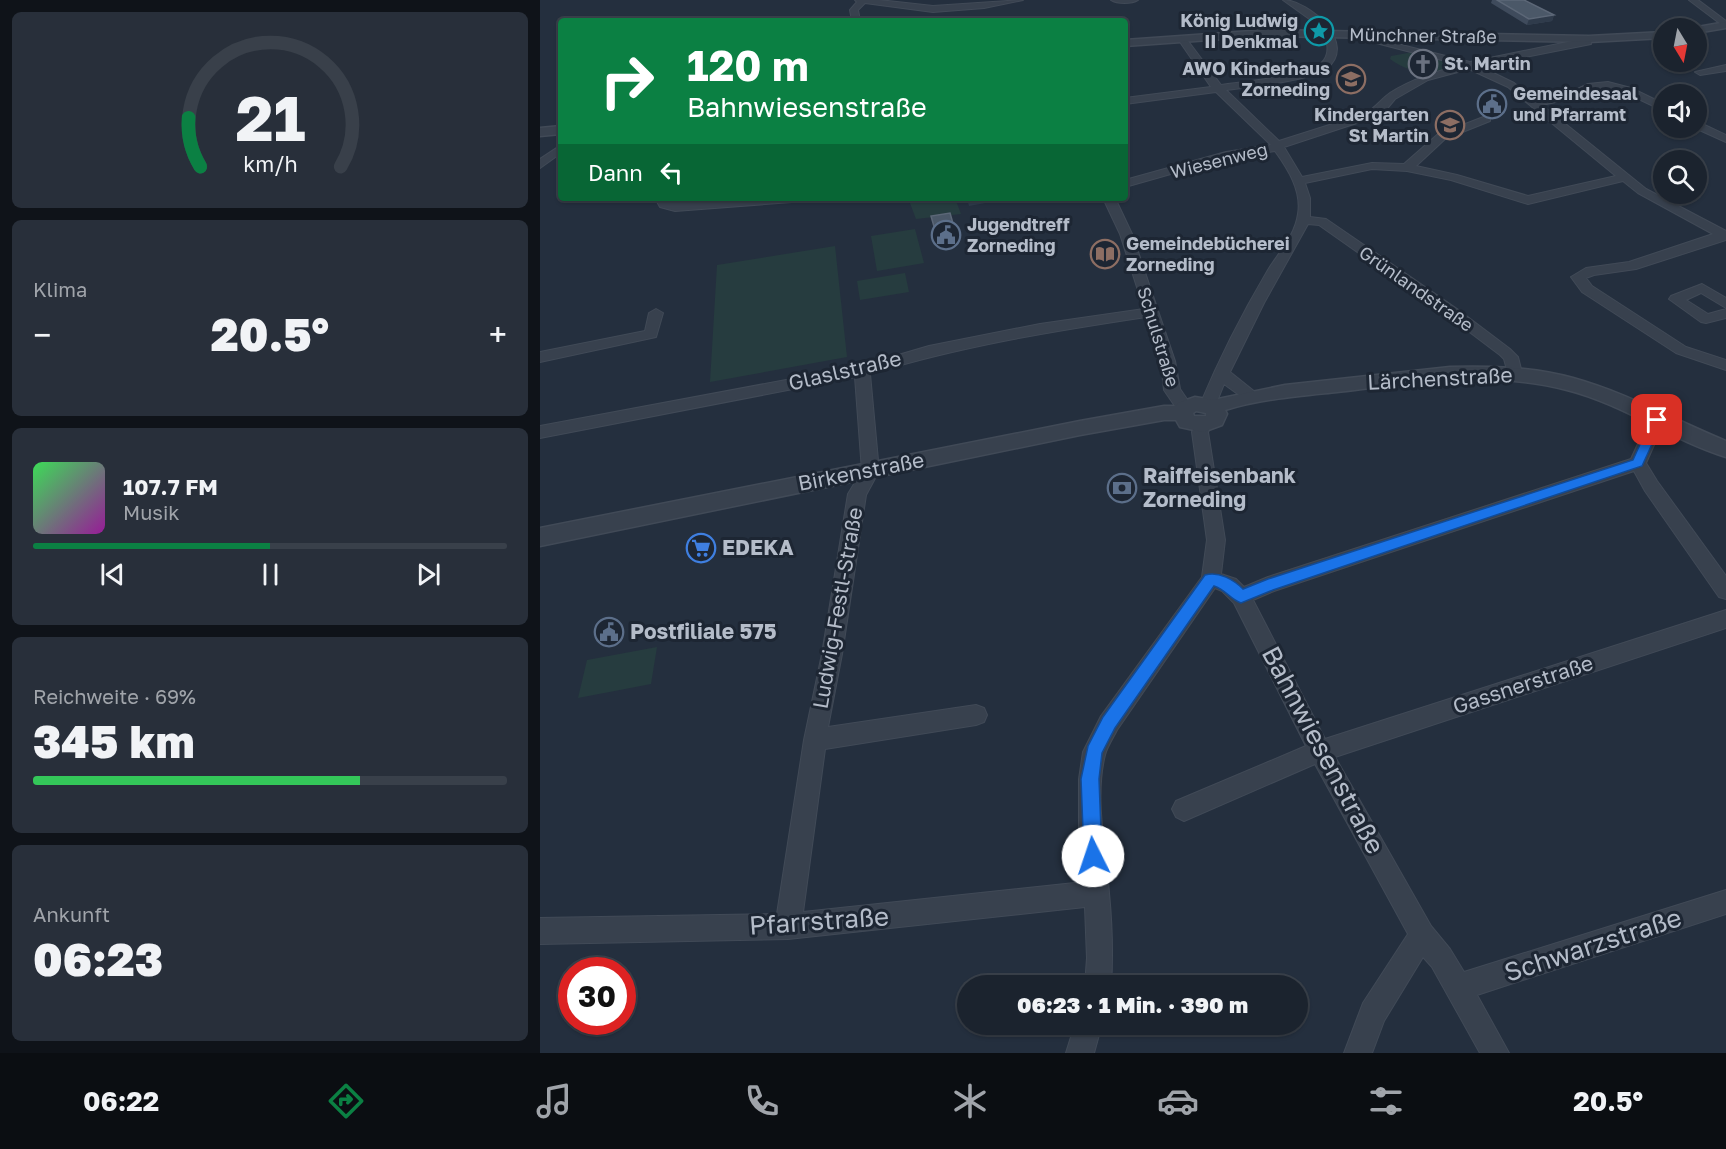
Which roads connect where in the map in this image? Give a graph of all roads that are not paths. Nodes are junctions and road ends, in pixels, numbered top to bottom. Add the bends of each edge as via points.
1 (1018, 0) edge
2 (1115, 0) edge
3 (1134, 0) edge
4 (1287, 0) edge
5 (1694, 0) edge
6 (865, 1) edge
7 (1311, 17) junction
8 (855, 18) edge
9 (1724, 26) edge
10 (1707, 28) edge
11 (1305, 34) junction
12 (1330, 34) junction
13 (1356, 35) junction
14 (1419, 36) junction
15 (1653, 36) edge
16 (1182, 39) junction
17 (1589, 39) junction
18 (1128, 43) edge
19 (1410, 47) junction
20 (1471, 65) junction
21 (1726, 68) edge
22 (1707, 71) edge
23 (1219, 89) junction
24 (1128, 101) edge
25 (1534, 103) junction
26 (1653, 103) edge
27 (1486, 119) dead end
28 (558, 130) edge
29 (1707, 130) edge
30 (540, 132) edge
31 (1726, 139) edge
32 (1278, 146) junction
33 (558, 150) edge
34 (540, 165) edge
35 (1407, 168) junction
36 (1627, 177) junction
37 (1298, 181) junction
38 (1128, 183) edge
39 (662, 201) edge
40 (753, 201) edge
41 (1110, 201) edge
42 (1304, 220) junction
43 (1725, 235) edge
44 (1726, 304) edge
45 (1151, 312) junction
46 (656, 313) dead end
47 (1726, 313) edge
48 (540, 357) edge
49 (1726, 364) edge
50 (862, 371) junction
51 (1221, 372) junction
52 (1514, 373) junction
53 (1252, 396) junction
54 (1211, 406) junction
55 (1184, 411) junction
56 (1657, 420) junction
57 (1203, 425) junction
58 (540, 432) edge
59 (1726, 449) edge
60 (1638, 463) junction
61 (871, 471) junction
62 (540, 537) edge
63 (1210, 579) junction
64 (1726, 591) edge
65 (1241, 597) junction
66 (1726, 619) edge
67 (976, 715) dead end
68 (815, 740) junction
69 (1320, 751) junction
70 (1184, 809) dead end
71 (1097, 894) junction
72 (1726, 902) edge
73 (788, 926) junction
74 (540, 932) edge
75 (1422, 935) junction
76 (1099, 975) edge
77 (1460, 987) junction
78 (1086, 1035) edge
79 (1080, 1053) edge
80 (1358, 1053) edge
81 (1495, 1053) edge

1 - 6 street via 933,9
2 - 3 street
4 - 7 street
5 - 9 street
6 - 8 street via 854,10
7 - 11 street via 1311,27
7 - 12 street
9 - 10 street
11 - 12 street, Münchner Straße
11 - 16 street, Münchner Straße
12 - 13 street, Münchner Straße
12 - 23 street via 1332,54 1322,68
13 - 14 street, Münchner Straße
13 - 19 street
14 - 17 street, Münchner Straße
14 - 19 street
15 - 17 street, Münchner Straße
16 - 18 street, Münchner Straße
16 - 23 street
17 - 20 street, Wiesenweg
19 - 20 street
20 - 25 street via 1511,85
20 - 32 street, Wiesenweg via 1419,80 1368,116
21 - 22 street
23 - 24 street
23 - 32 street
25 - 26 street via 1603,85 1618,86
25 - 36 street
27 - 35 street via 1441,138
28 - 30 street
29 - 31 street
32 - 37 street
32 - 38 street, Wiesenweg via 1226,155
33 - 34 street
35 - 36 street via 1453,177 1528,200
35 - 37 street via 1372,166
36 - 43 street via 1642,190
37 - 42 street via 1305,203
39 - 40 street via 675,207
41 - 45 street, Schulstraße via 1126,234
42 - 51 street
42 - 52 street, Grünlandstraße via 1322,222 1452,312 1510,357
43 - 49 street via 1631,266 1590,271 1578,277 1587,289 1681,350
44 - 47 street via 1702,288 1676,299 1706,319
45 - 50 street, Glaslstraße via 1040,328 929,351
45 - 55 street, Schulstraße via 1168,361 1172,390
46 - 48 street via 651,334
50 - 58 street, Glaslstraße
50 - 61 street
51 - 53 street
51 - 54 street
52 - 53 street, Lärchenstraße via 1469,373
52 - 56 street, Lärchenstraße via 1594,392
53 - 54 street, Lärchenstraße
54 - 55 street, Birkenstraße via 1195,404
54 - 57 street via 1217,414 1215,420
55 - 57 street via 1187,422
55 - 61 street, Birkenstraße
56 - 59 street, Lärchenstraße
56 - 60 street
57 - 63 street via 1200,432 1216,540
60 - 64 street
60 - 65 street
61 - 62 street, Birkenstraße
61 - 68 street, Ludwig-Festl-Straße via 857,494
63 - 65 street, Bahnwiesenstraße via 1229,585
63 - 71 street via 1109,723 1094,752 1090,802
65 - 69 street, Bahnwiesenstraße
66 - 69 street, Gassnerstraße
67 - 68 street, Ludwig-Festl-Straße
68 - 73 street, Ludwig-Festl-Straße
69 - 70 street, Gassnerstraße
69 - 75 street, Bahnwiesenstraße
71 - 73 street, Pfarrstraße
71 - 76 street
72 - 77 street, Schwarzstraße
73 - 74 street, Pfarrstraße
75 - 77 street, Bahnwiesenstraße
75 - 80 street via 1373,1013
77 - 81 street, Bahnwiesenstraße
78 - 79 street

